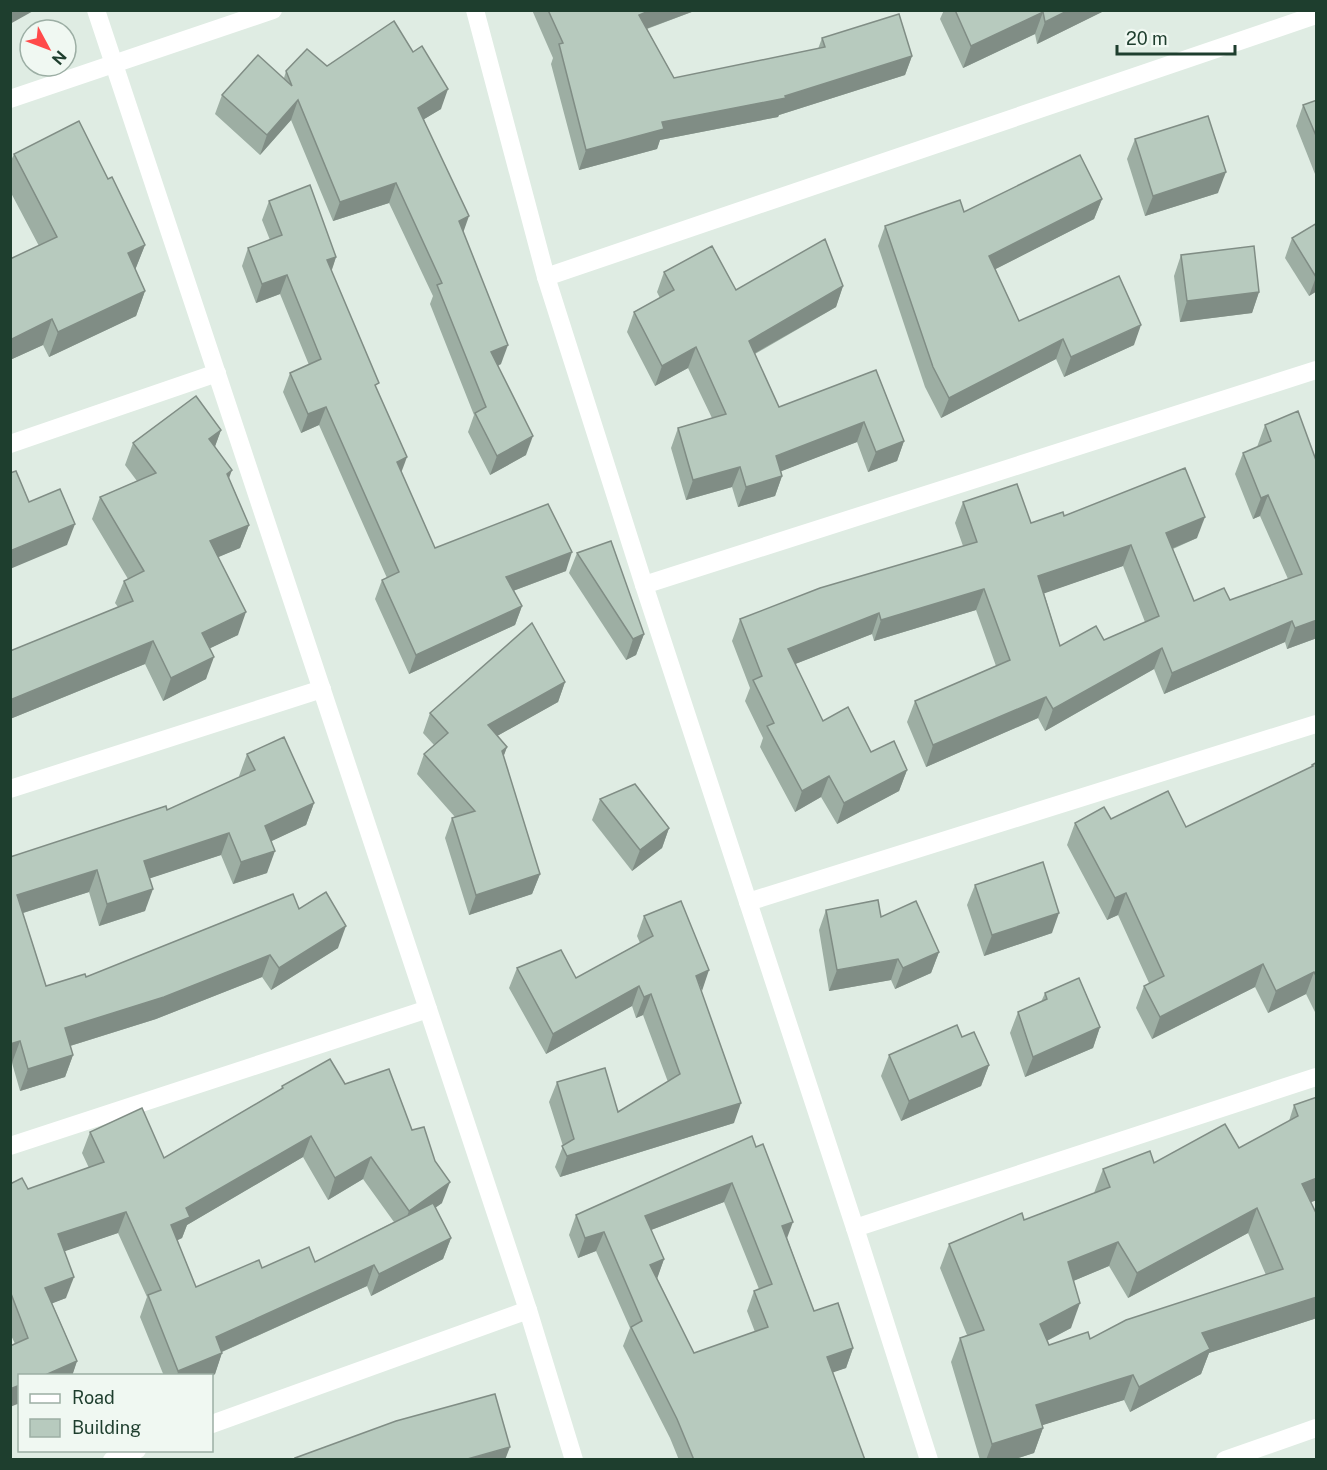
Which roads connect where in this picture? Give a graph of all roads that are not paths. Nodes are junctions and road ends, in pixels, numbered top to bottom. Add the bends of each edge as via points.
1 (96, 10) edge
2 (273, 10) edge
3 (475, 10) edge
4 (1317, 15) edge
5 (115, 64) junction
6 (10, 99) edge
7 (546, 277) junction
8 (1317, 370) edge
9 (217, 373) junction
10 (10, 444) edge
11 (644, 585) junction
12 (322, 689) junction
13 (1317, 724) edge
14 (10, 789) edge
15 (748, 902) junction
16 (428, 1009) junction
17 (1317, 1077) edge
18 (10, 1146) edge
19 (855, 1228) junction
20 (528, 1310) junction
21 (213, 1424) edge
22 (1317, 1428) edge
23 (132, 1452) edge
24 (112, 1460) edge
25 (574, 1460) edge
26 (929, 1460) edge
27 (1225, 1460) edge

1 - 5 street
2 - 5 street
3 - 7 street
4 - 7 street
5 - 6 street
5 - 9 street
7 - 11 street
8 - 11 street
9 - 10 street
9 - 12 street
11 - 15 street
12 - 14 street
12 - 16 street
13 - 15 street
15 - 19 street
16 - 18 street
16 - 20 street
17 - 19 street
19 - 26 street
20 - 21 street
20 - 25 street
22 - 27 street
23 - 24 street

